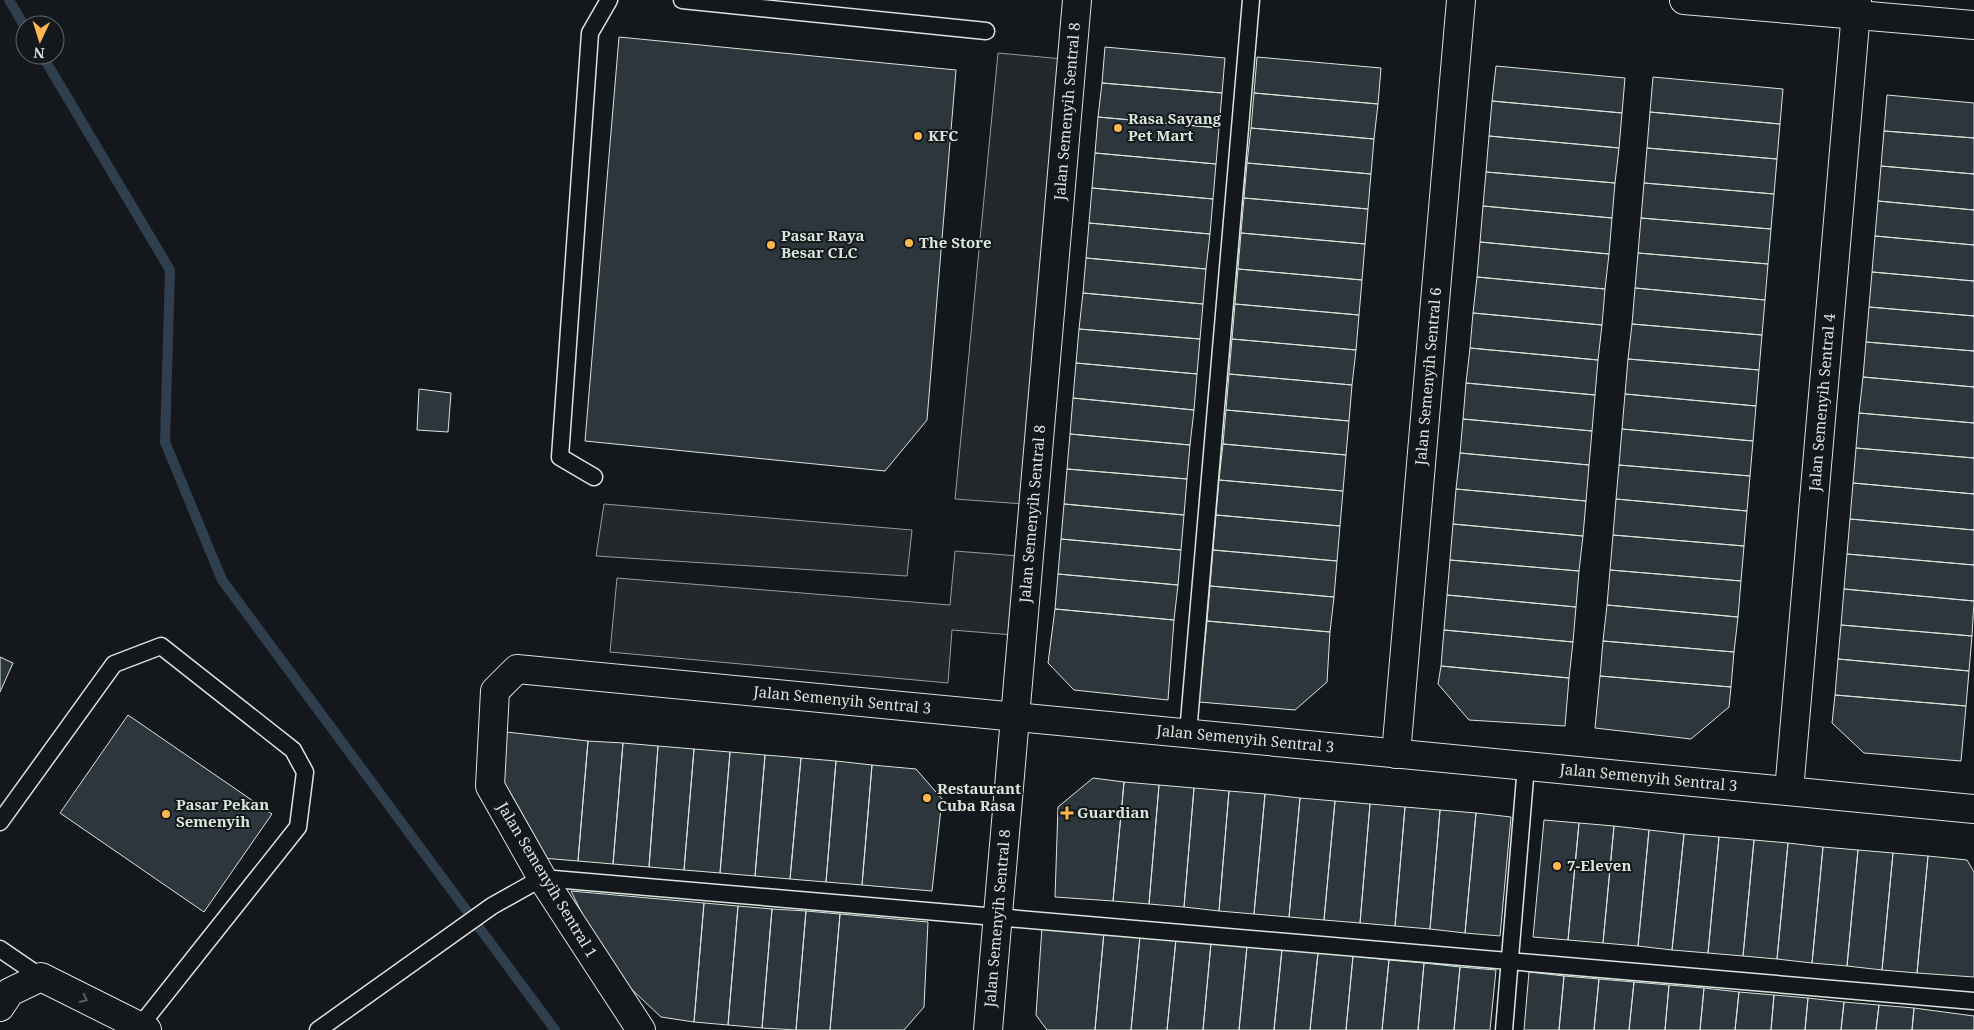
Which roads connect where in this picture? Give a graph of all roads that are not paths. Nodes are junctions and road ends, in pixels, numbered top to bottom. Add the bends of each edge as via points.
1 (609, 0) edge
2 (682, 0) edge
3 (1077, 0) edge
4 (1251, 0) edge
5 (1461, 0) edge
6 (1684, 0) edge
7 (1857, 7) edge
8 (1974, 25) edge
9 (986, 31) dead end
10 (594, 477) dead end
11 (517, 669) joint
12 (1015, 717) junction
13 (1188, 733) junction
14 (1396, 754) junction
15 (1526, 766) junction
16 (1789, 791) junction
17 (1974, 809) edge
18 (0, 822) edge
19 (542, 878) junction
20 (998, 917) junction
21 (0, 949) edge
22 (1510, 961) junction
23 (41, 977) junction
24 (1974, 1001) edge
25 (0, 1007) edge
26 (144, 1028) edge
27 (318, 1030) edge
28 (641, 1030) edge
29 (988, 1030) edge
30 (1504, 1030) edge

1 - 10 lane via 590,33 560,457
2 - 9 lane
3 - 12 street, Jalan Semenyih Sentral 8
4 - 13 lane
5 - 14 street, Jalan Semenyih Sentral 6
6 - 7 street
7 - 8 street
7 - 16 street, Jalan Semenyih Sentral 4
11 - 12 street, Jalan Semenyih Sentral 3
11 - 19 street, Jalan Semenyih Sentral 1 via 495,691 490,786
12 - 13 street, Jalan Semenyih Sentral 3
12 - 20 street, Jalan Semenyih Sentral 8
13 - 14 street, Jalan Semenyih Sentral 3
14 - 15 street, Jalan Semenyih Sentral 3
15 - 16 street, Jalan Semenyih Sentral 3
15 - 22 lane
16 - 17 street, Jalan Semenyih Sentral 3
18 - 26 lane via 114,664 161,646 293,750 305,772 298,827
19 - 20 lane
19 - 27 lane via 492,906
19 - 28 street, Jalan Semenyih Sentral 1
20 - 22 lane
20 - 29 street, Jalan Semenyih Sentral 8
21 - 23 lane
22 - 24 lane
22 - 30 lane
23 - 25 street via 10,992
23 -> 26 street

